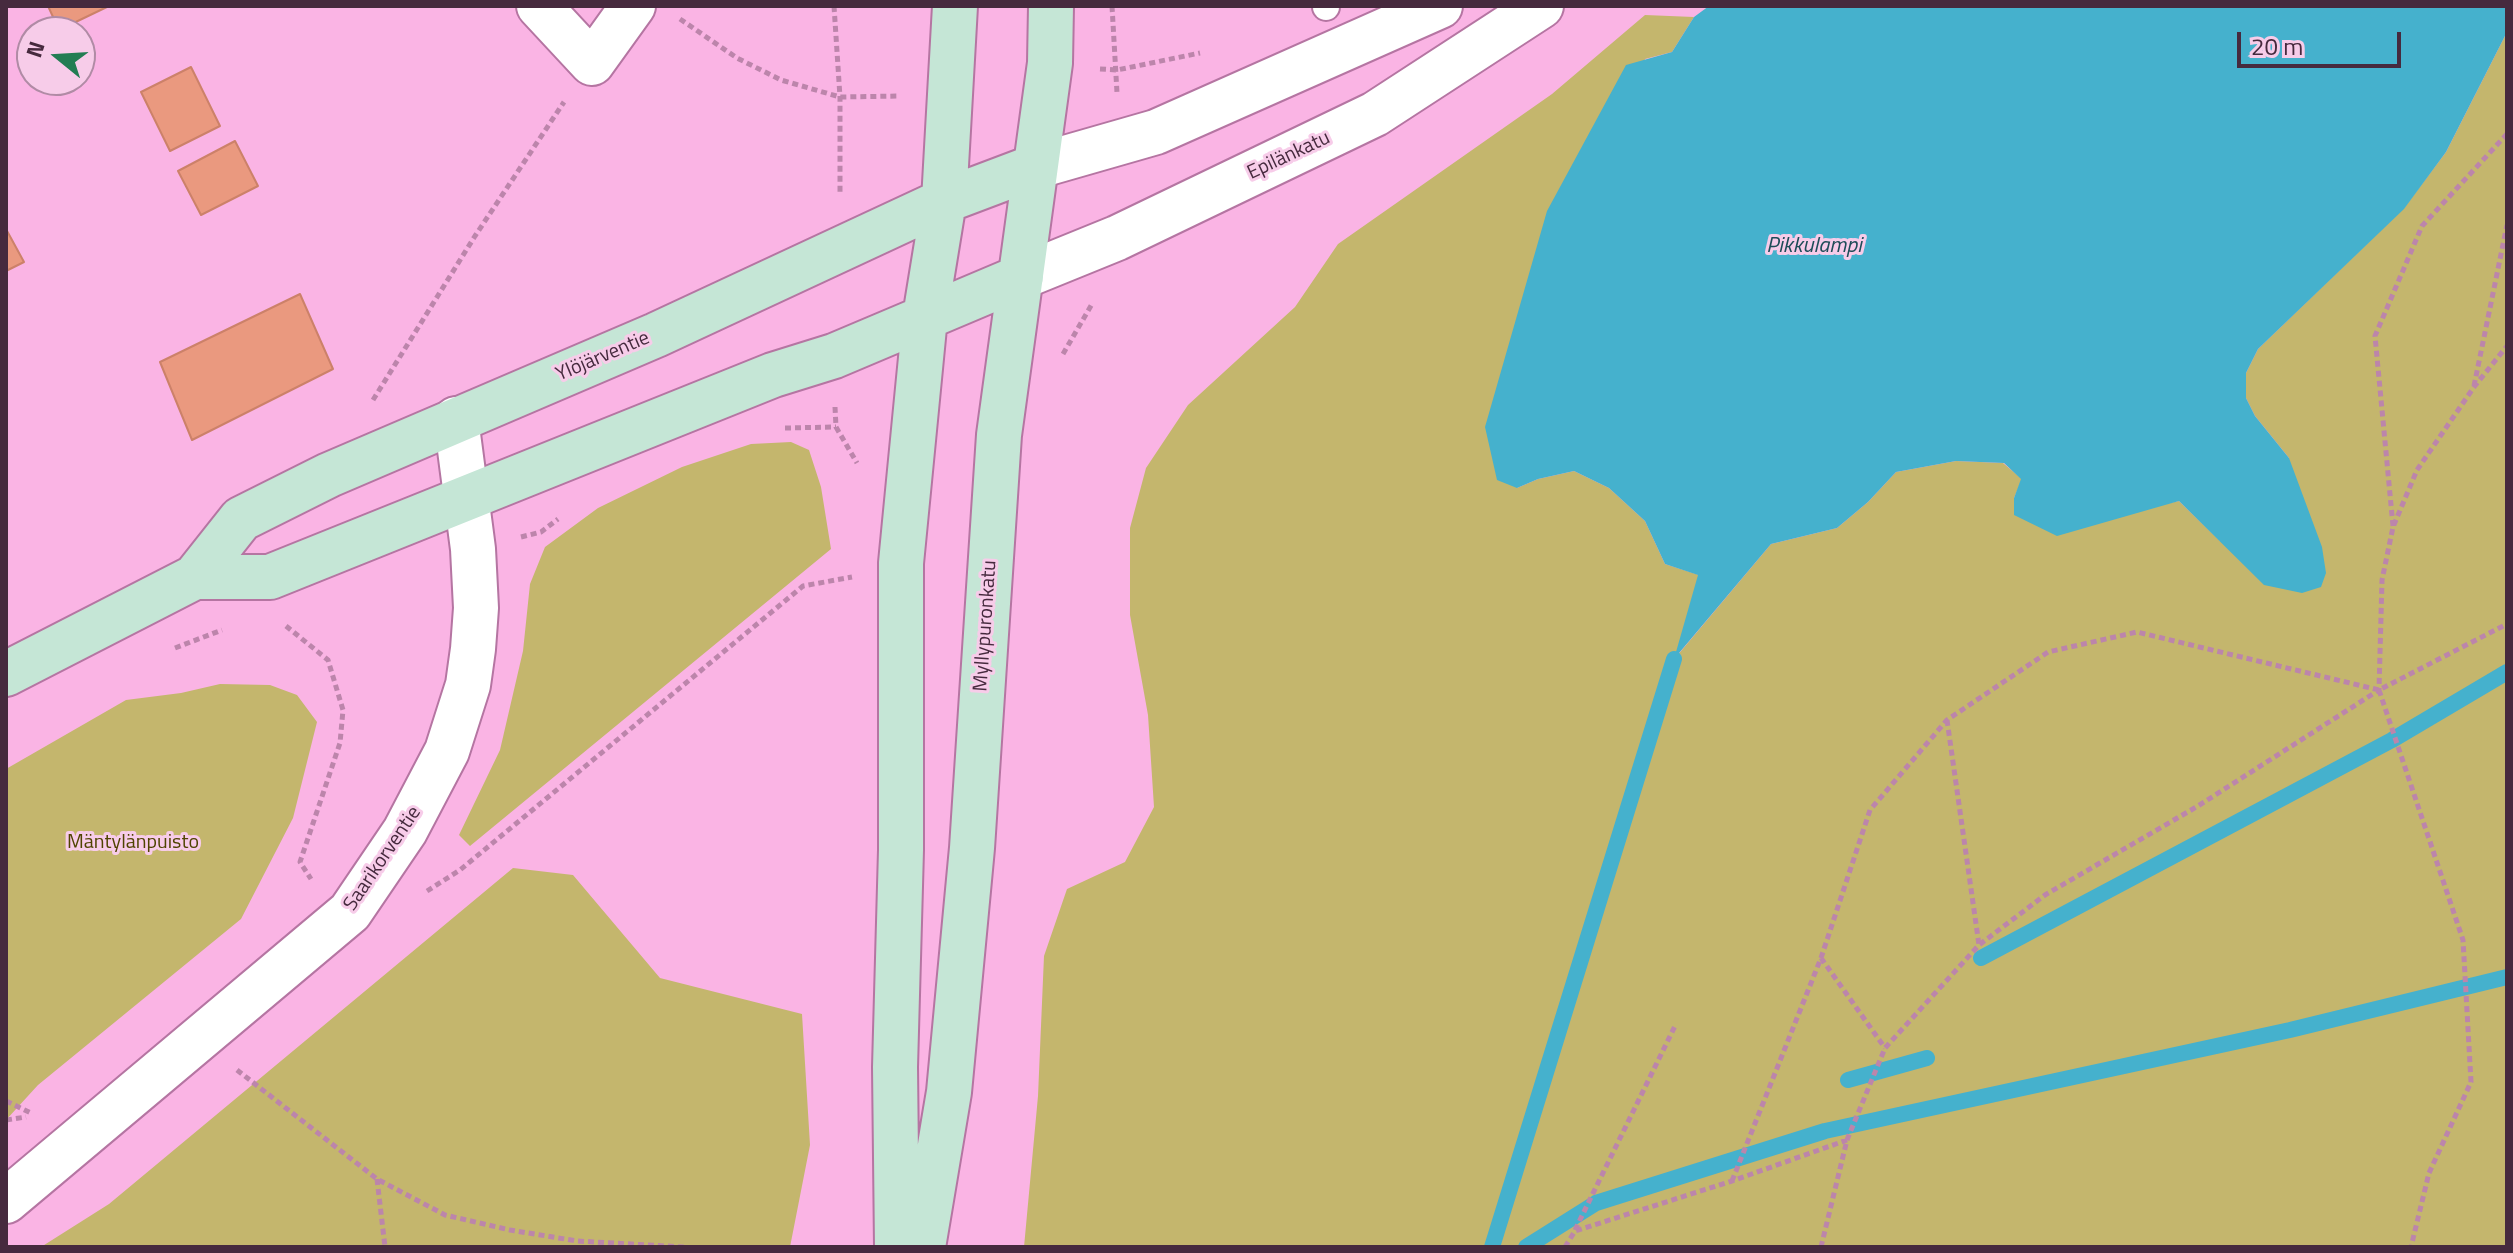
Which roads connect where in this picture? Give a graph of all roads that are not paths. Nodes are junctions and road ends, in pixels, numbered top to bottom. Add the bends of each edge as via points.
1 (539, 6) edge
2 (955, 6) edge
3 (1051, 6) edge
4 (1440, 6) edge
5 (1541, 6) edge
6 (654, 10) edge
7 (1034, 167) junction
8 (944, 201) junction
9 (1021, 277) junction
10 (925, 317) junction
11 (456, 419) junction
12 (467, 498) junction
13 (195, 577) junction
14 (6, 674) edge
15 (6, 1201) edge
16 (897, 1247) edge
17 (923, 1247) edge

1 - 6 street via 592,63
2 - 8 main road
3 - 7 main road, Myllypuronkatu via 1050,63
4 - 7 street via 1156,132
5 - 9 street, Epilänkatu via 1375,114 1117,238
7 - 8 main road, Ylöjärventie
7 - 9 main road, Myllypuronkatu
8 - 10 main road
8 - 11 main road, Ylöjärventie via 656,335
9 - 10 main road, Ylöjärventie
9 - 17 main road, Myllypuronkatu via 999,435 951,1076
10 - 12 main road, Ylöjärventie
10 - 16 main road via 901,563
11 - 12 street, Saarikorventie
11 - 13 main road, Ylöjärventie via 241,519
12 - 13 main road, Ylöjärventie via 270,577
12 - 15 street, Saarikorventie via 476,608 468,685 447,751 405,831 350,912
13 - 14 main road, Ylöjärventie

